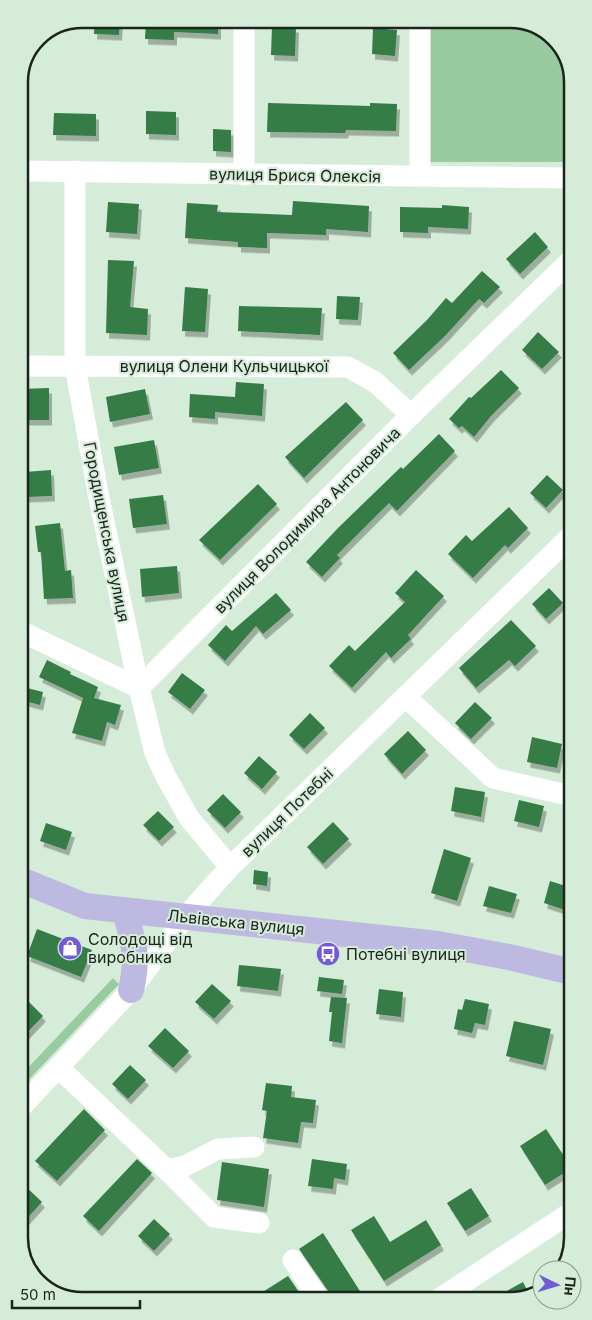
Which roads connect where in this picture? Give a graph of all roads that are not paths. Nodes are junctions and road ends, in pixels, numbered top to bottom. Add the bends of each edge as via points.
1 (244, 28) edge
2 (420, 28) edge
3 (28, 171) edge
4 (74, 171) junction
5 (244, 175) junction
6 (420, 176) junction
7 (564, 178) edge
8 (564, 267) edge
9 (28, 366) edge
10 (75, 366) junction
11 (411, 415) junction
12 (564, 543) edge
13 (28, 635) edge
14 (139, 688) junction
15 (406, 697) junction
16 (564, 794) edge
17 (230, 867) junction
18 (28, 883) edge
19 (124, 910) junction
20 (186, 916) junction
21 (564, 970) edge
22 (130, 990) junction
23 (59, 1068) junction
24 (28, 1100) edge
25 (254, 1148) dead end
26 (167, 1170) junction
27 (564, 1217) edge
28 (259, 1222) dead end
29 (293, 1260) dead end
30 (314, 1292) edge
31 (448, 1292) edge

1 - 5 street
2 - 6 street
3 - 4 street, вулиця Брися Олексія
4 - 5 street, вулиця Брися Олексія
4 - 10 street, Городищенська вулиця
5 - 6 street, вулиця Брися Олексія
6 - 7 street, вулиця Брися Олексія
8 - 11 street, вулиця Володимира Антоновича
9 - 10 street, вулиця Олени Кульчицької
10 - 11 street, вулиця Олени Кульчицької via 348,366 375,382
10 - 14 street, Городищенська вулиця
11 - 14 street, вулиця Володимира Антоновича
12 - 15 street, вулиця Потебні
13 - 14 street
14 - 17 street, Городищенська вулиця via 155,753 165,775 189,818
15 - 16 street via 493,778
15 - 17 street, вулиця Потебні
17 - 20 street, вулиця Потебні
18 - 19 main road, Львівська вулиця via 85,906
19 - 20 main road, Львівська вулиця
19 - 22 main road via 136,954
20 - 21 main road, Львівська вулиця via 438,944
20 - 22 street, вулиця Потебні
22 - 23 street, вулиця Потебні
23 - 24 street, вулиця Потебні
23 - 26 street
25 - 26 street via 218,1149 185,1166
26 - 28 street via 214,1217
27 - 31 street
29 - 30 street

